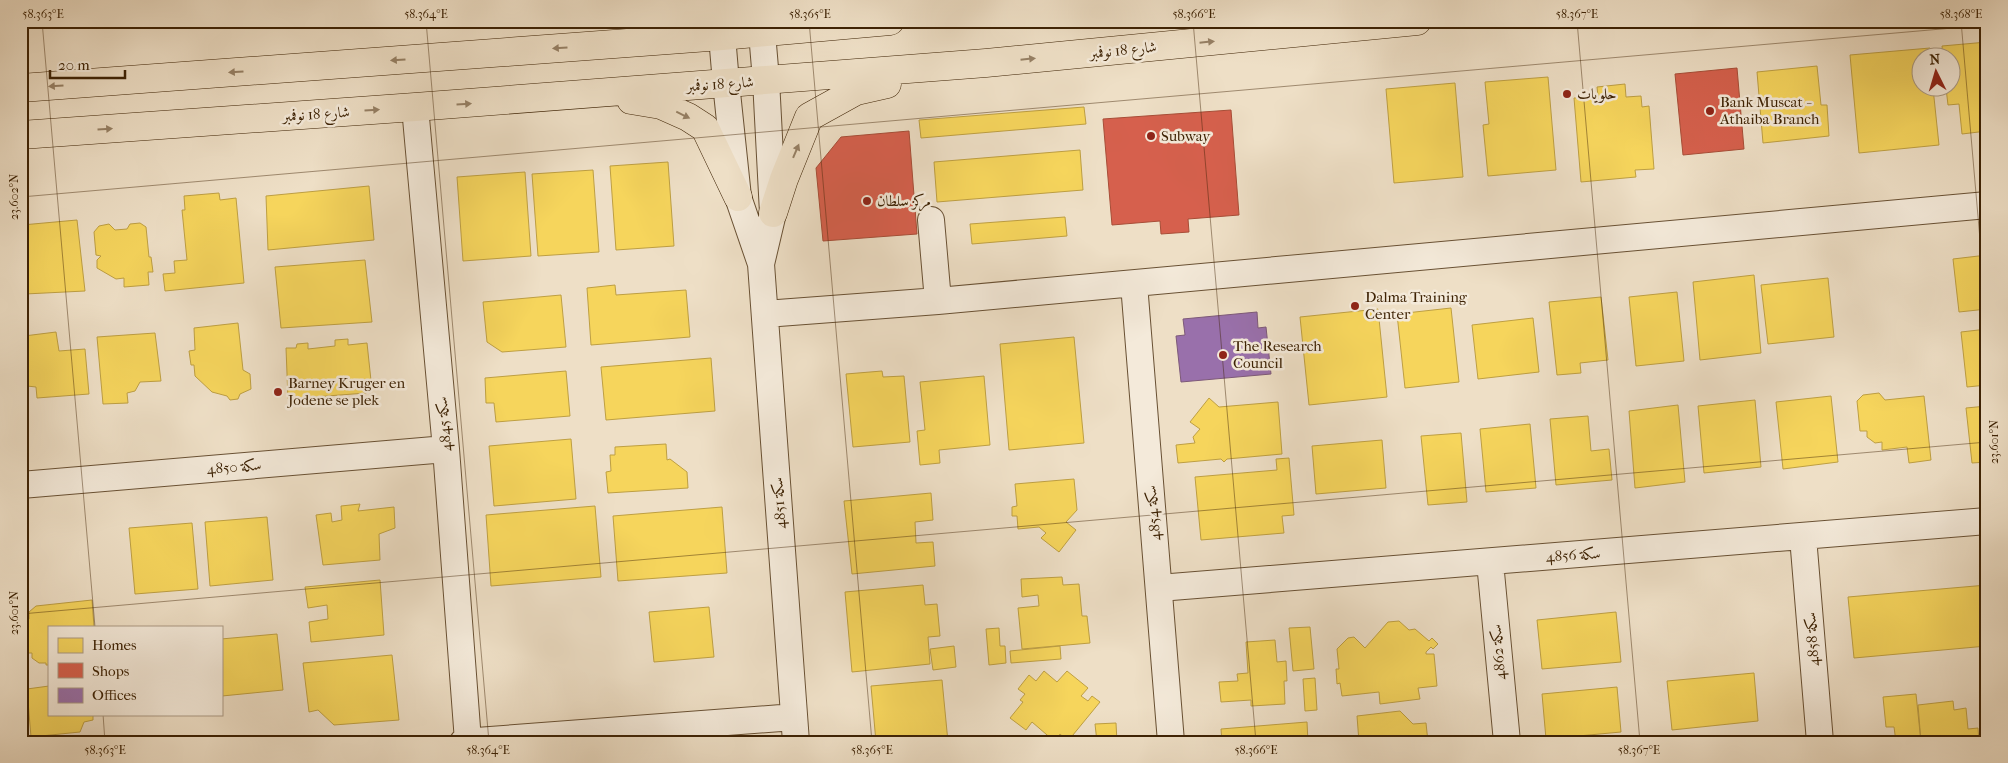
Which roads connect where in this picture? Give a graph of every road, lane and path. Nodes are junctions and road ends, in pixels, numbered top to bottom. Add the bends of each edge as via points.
1 (659, 21) edge
2 (890, 21) edge
3 (1417, 21) edge
4 (762, 26) edge
5 (723, 29) edge
6 (588, 46) junction
7 (986, 63) junction
8 (766, 80) junction
9 (726, 83) junction
10 (21, 88) edge
11 (532, 98) junction
12 (415, 107) junction
13 (21, 135) edge
14 (738, 197) junction
15 (1987, 206) edge
16 (772, 213) junction
17 (931, 220) dead end
18 (761, 264) junction
19 (1134, 284) junction
20 (938, 301) junction
21 (765, 314) junction
22 (446, 449) junction
23 (21, 485) edge
24 (1987, 521) edge
25 (1804, 537) junction
26 (1490, 562) junction
27 (1159, 588) junction
28 (795, 730) edge
29 (468, 741) edge
30 (463, 742) edge
31 (1171, 742) edge
32 (1507, 742) edge
33 (1820, 742) edge

1 - 6 main road
2 - 4 main road
7 -> 3 main road, شارع 18 نوفمبر
4 - 5 main road
4 - 8 street, سكة 4851
5 - 6 main road
5 - 9 street, سكة 4851
6 -> 10 main road
7 - 8 main road, شارع 18 نوفمبر
16 -> 7 main road via 809,117 856,91
8 - 9 main road, شارع 18 نوفمبر
8 - 16 street, سكة 4851
9 - 11 main road, شارع 18 نوفمبر
9 - 14 street, سكة 4851
12 -> 11 main road, شارع 18 نوفمبر
11 -> 14 main road via 638,100 661,105 688,117 705,128
13 -> 12 main road, شارع 18 نوفمبر
12 - 22 street, سكة 4845
14 - 18 street, سكة 4851
15 - 19 street
16 - 18 street, سكة 4851
17 - 20 street
18 - 21 street, سكة 4851
19 - 20 street
19 - 27 street, سكة 4854
20 - 21 street
21 - 28 street, سكة 4851
22 - 23 street, سكة 4850
22 - 29 street, سكة 4845
24 - 25 street, سكة 4856
25 - 26 street, سكة 4856
25 - 33 street, سكة 4858
26 - 27 street, سكة 4856
26 - 32 street, سكة 4862
27 - 31 street, سكة 4854
28 - 29 street
29 - 30 street

